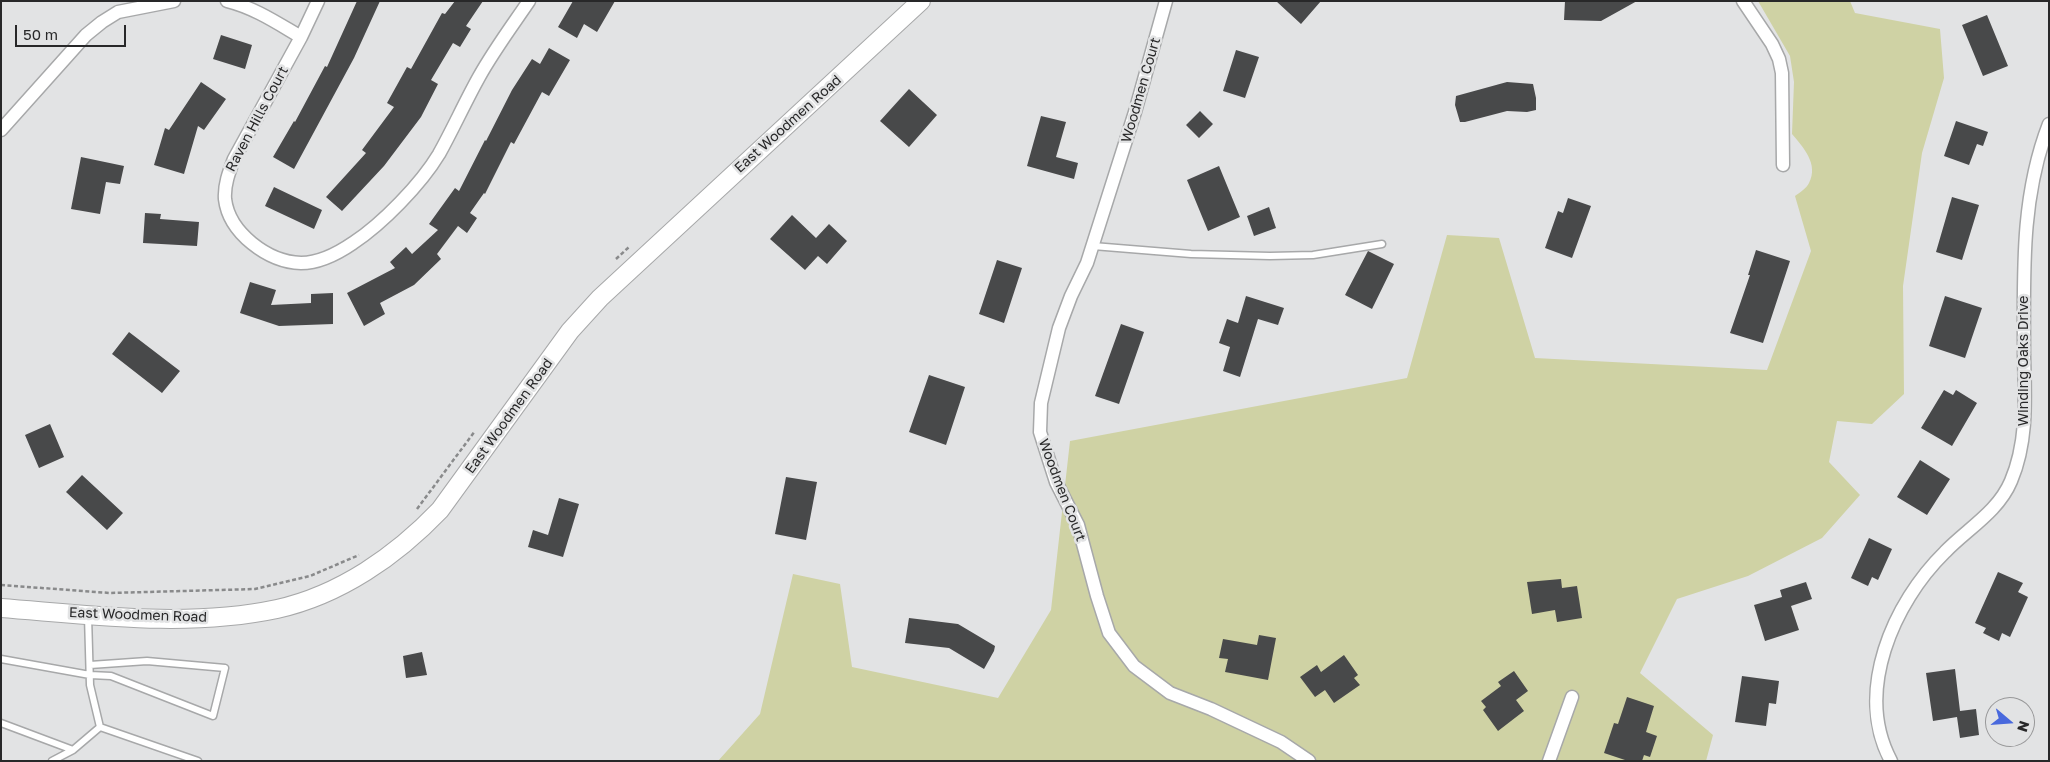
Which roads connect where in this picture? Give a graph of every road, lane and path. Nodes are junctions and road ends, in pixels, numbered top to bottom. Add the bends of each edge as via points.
1 (174, 1) edge
2 (227, 1) edge
3 (318, 1) edge
4 (529, 1) edge
5 (921, 1) edge
6 (1166, 1) edge
7 (1743, 1) edge
8 (144, 3) edge
9 (301, 37) junction
10 (2049, 124) edge
11 (1, 130) edge
12 (1784, 165) dead end
13 (634, 243) dead end
14 (1382, 244) dead end
15 (1093, 246) junction
16 (613, 262) dead end
17 (478, 428) dead end
18 (416, 509) dead end
19 (363, 553) dead end
20 (1, 585) edge
21 (1, 608) edge
22 (88, 614) junction
23 (1, 659) edge
24 (90, 665) junction
25 (90, 675) junction
26 (1572, 697) dead end
27 (1, 724) edge
28 (100, 727) junction
29 (74, 750) junction
30 (1301, 759) edge
31 (52, 761) edge
32 (198, 761) edge
33 (1549, 761) edge
34 (1891, 761) edge

1 - 8 street
2 - 9 street via 261,13
3 - 9 street, Raven Hills Court
4 - 9 street, Raven Hills Court via 483,70 423,177 354,243 318,261 300,263 256,247 241,233 225,200 226,178 234,159
5 - 22 main road, East Woodmen Road via 600,298 570,331 440,510 415,536 384,559 348,581 278,608 192,619
6 - 15 street, Woodmen Court
7 - 12 street via 1779,59
8 - 11 street via 118,12 86,35
10 - 34 street, Winding Oaks Drive via 2036,163 2026,221 2025,412 2021,451 2001,500 1928,569 1900,613 1883,657 1876,694 1879,731
13 - 16 path
14 - 15 lane via 1321,254 1270,256
15 - 30 street, Woodmen Court via 1059,328 1041,403 1040,432 1056,482 1078,525 1109,633 1134,666 1170,693 1281,742
17 - 18 path
19 - 20 path via 310,576 255,589 110,592
21 - 22 main road, East Woodmen Road
22 - 24 lane
23 - 25 lane
24 - 25 lane
24 - 25 lane via 147,661 225,668 213,716 111,676
25 - 28 lane
26 - 33 street
27 - 29 lane
28 - 29 lane
28 - 32 lane
29 - 31 lane

